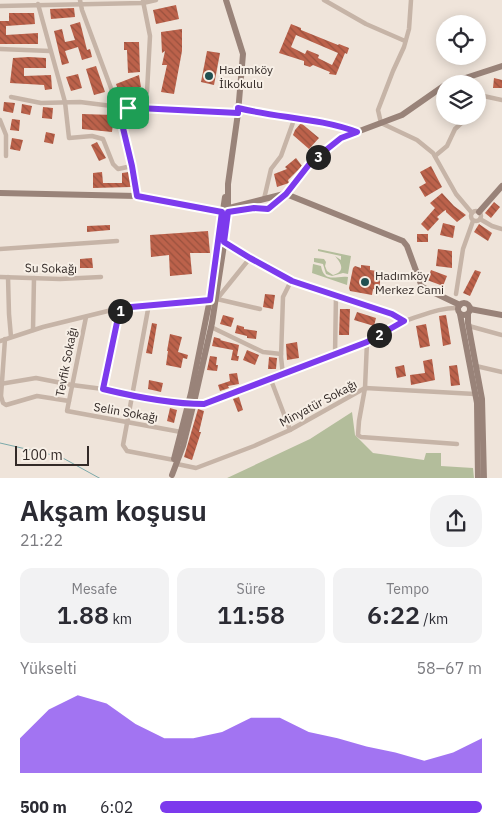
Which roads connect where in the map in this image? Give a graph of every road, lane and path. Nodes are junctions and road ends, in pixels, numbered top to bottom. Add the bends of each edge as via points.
1 (156, 0) edge
2 (226, 0) edge
3 (324, 0) edge
4 (411, 0) edge
5 (80, 1) edge
6 (143, 1) edge
7 (38, 4) junction
8 (0, 6) edge
9 (405, 41) junction
10 (0, 50) edge
11 (50, 51) junction
12 (502, 66) edge
13 (474, 75) edge
14 (436, 91) edge
15 (11, 97) dead end
16 (486, 97) edge
17 (502, 100) edge
18 (66, 102) junction
19 (118, 107) junction
20 (128, 108) junction
21 (238, 111) junction
22 (295, 117) junction
23 (0, 120) edge
24 (382, 123) junction
25 (459, 125) edge
26 (357, 132) junction
27 (6, 156) dead end
28 (435, 156) junction
29 (132, 166) junction
30 (502, 186) edge
31 (0, 193) edge
32 (286, 194) junction
33 (137, 196) junction
34 (264, 199) junction
35 (225, 210) junction
36 (477, 215) junction
37 (473, 221) junction
38 (502, 229) edge
39 (117, 241) dead end
40 (224, 242) junction
41 (0, 248) edge
42 (250, 258) junction
43 (0, 277) edge
44 (8, 277) junction
45 (101, 277) dead end
46 (34, 278) junction
47 (292, 281) junction
48 (456, 294) dead end
49 (336, 295) junction
50 (213, 299) junction
51 (149, 304) junction
52 (120, 308) junction
53 (260, 309) dead end
54 (460, 309) junction
55 (469, 311) junction
56 (502, 315) edge
57 (86, 317) junction
58 (404, 321) junction
59 (469, 326) junction
60 (211, 327) junction
61 (33, 330) junction
62 (502, 335) edge
63 (11, 337) junction
64 (2, 340) edge
65 (367, 342) junction
66 (281, 354) junction
67 (335, 355) junction
68 (476, 366) junction
69 (502, 372) edge
70 (282, 375) junction
71 (271, 380) junction
72 (1, 384) edge
73 (72, 385) junction
74 (365, 388) junction
75 (103, 389) junction
76 (475, 394) junction
77 (132, 396) junction
78 (69, 401) junction
79 (191, 404) junction
80 (67, 412) joint
81 (127, 422) junction
82 (290, 430) junction
83 (181, 432) junction
84 (457, 444) dead end
85 (176, 462) junction
86 (172, 477) edge
87 (478, 478) edge
88 (484, 478) edge

1 - 6 street
2 - 21 street via 243,54
3 - 9 street
4 - 9 street
5 - 6 street
5 - 7 street
5 - 19 street
6 - 20 street via 150,36 147,92
7 - 8 street
7 - 11 street
9 - 24 street via 378,110
10 - 11 street
11 - 18 street
12 - 13 street
14 - 24 street via 402,115
15 - 18 street via 41,103
16 - 17 street
18 - 19 street
18 - 29 street via 69,138 92,136 102,139 118,169
19 - 20 street
19 - 29 street
20 - 21 street
21 - 22 street
21 - 35 street
22 - 26 street
22 - 34 street via 281,156 271,169
23 - 27 street via 6,135
24 - 26 street
24 - 28 street via 418,140
25 - 28 street via 447,146
26 - 32 street via 341,138 311,162
28 - 36 street via 456,194
29 - 33 street
30 - 36 street
31 - 33 street
32 - 34 street
32 - 35 street via 268,209
32 - 54 street via 403,241 422,287
33 - 35 street
34 - 35 street
35 - 40 street
35 - 50 street
36 - 37 street via 478,221
36 - 37 street via 470,217
36 - 38 street
37 - 48 street via 463,249
39 - 41 street
40 - 42 street
40 - 50 street
42 - 47 street
42 - 50 street
43 - 44 street, Su Sokağı
44 - 46 street, Su Sokağı
44 - 63 street
45 - 46 street, Su Sokağı
46 - 61 street
47 - 49 street
47 - 66 street via 283,298
49 - 58 street
49 - 67 street
50 - 51 street
50 - 53 street
50 - 60 street
50 - 79 street
51 - 52 street
51 - 77 street, Minyatür Sokağı
52 - 57 street
52 - 75 street
54 - 55 street via 465,315
54 - 55 street via 467,304
54 - 58 street via 446,308
54 - 76 street
55 - 56 street
55 - 59 street
57 - 61 street
57 - 73 street, Tevfik Sokağı
58 - 65 street
59 - 62 street
59 - 68 street
60 - 66 street via 263,352
60 - 79 street
61 - 63 street
63 - 64 street
64 - 72 street
65 - 67 street
65 - 74 street
66 - 70 street
67 - 70 street
68 - 69 street
68 - 88 street via 482,399
70 - 71 street
71 - 79 street via 204,404
71 - 82 street
72 - 73 street via 33,378
72 - 78 street via 6,405 36,396
73 - 75 street
73 - 78 street, Tevfik Sokağı
74 - 76 street, Minyatür Sokağı
74 - 82 street, Minyatür Sokağı
74 - 84 street via 358,435
75 - 77 street
76 - 87 street
77 - 79 street
77 - 81 street, Minyatür Sokağı
78 - 80 street, Tevfik Sokağı
79 - 83 street
79 - 85 street
80 - 81 street, Selin Sokağı
81 - 83 street, Selin Sokağı
81 - 85 street, Minyatür Sokağı via 123,445 127,451
82 - 85 street, Minyatür Sokağı via 196,468
83 - 85 street
85 - 86 street

